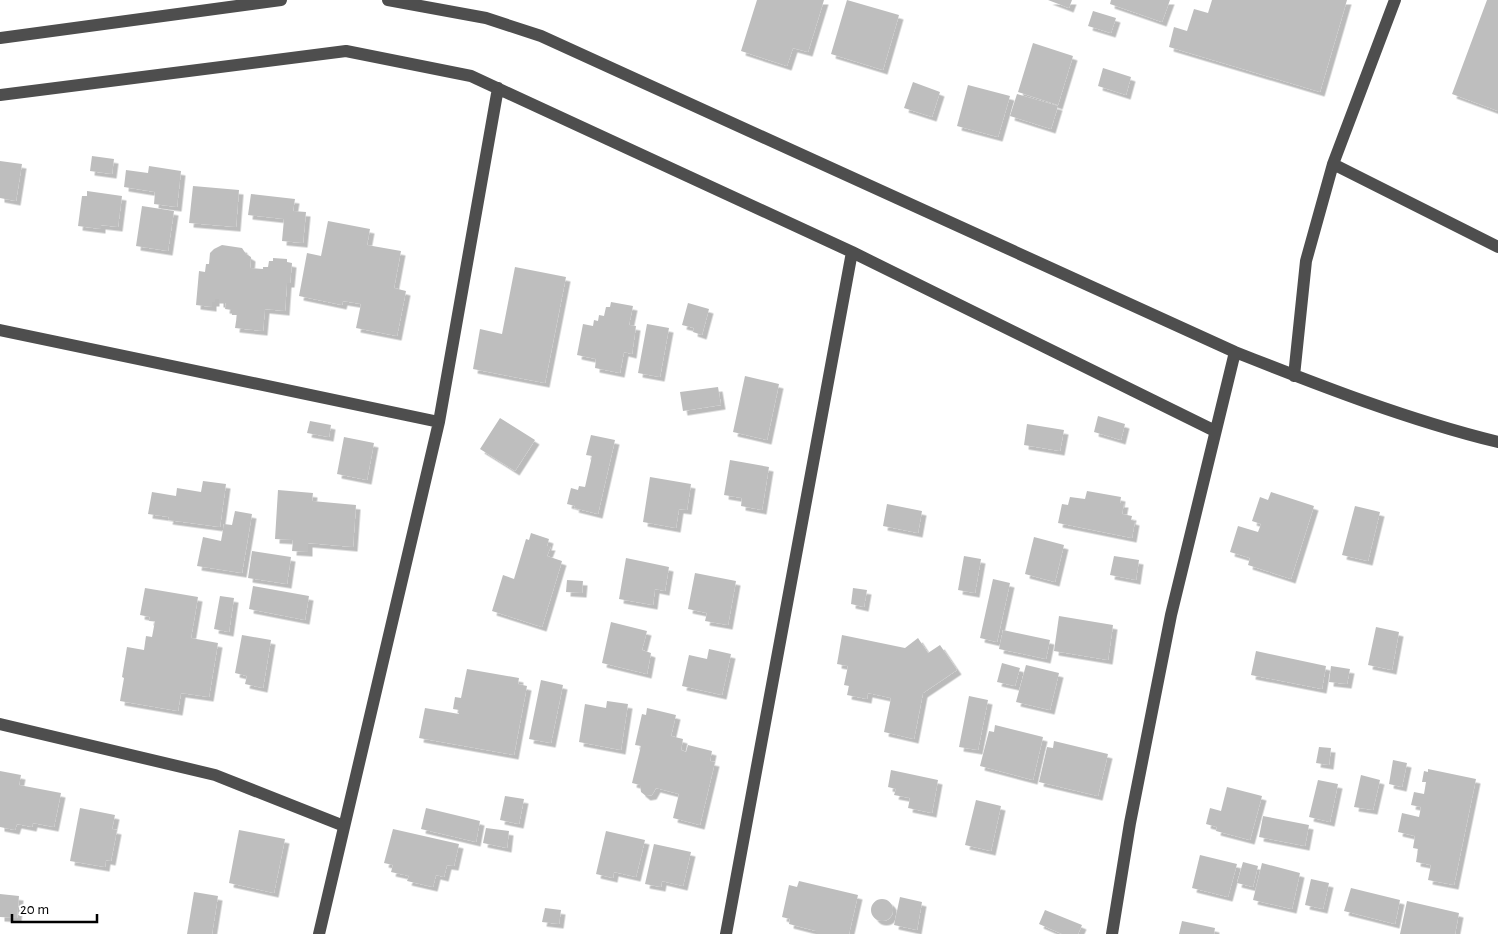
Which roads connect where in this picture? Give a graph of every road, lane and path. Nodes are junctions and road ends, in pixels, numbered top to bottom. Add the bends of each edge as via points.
1 (281, 0) edge
2 (388, 0) edge
3 (1395, 0) edge
4 (0, 38) edge
5 (498, 88) junction
6 (0, 94) edge
7 (1333, 164) junction
8 (1498, 248) edge
9 (852, 252) junction
10 (0, 330) edge
11 (1235, 352) junction
12 (1294, 376) junction
13 (439, 422) junction
14 (1215, 431) junction
15 (1498, 442) edge
16 (0, 724) edge
17 (344, 826) junction
18 (318, 934) edge
19 (726, 934) edge
20 (1112, 934) edge

1 - 4 street
2 - 11 street via 486,18 541,36
3 - 7 street
5 - 6 street via 471,76 346,50
5 - 9 street
5 - 13 street
7 - 8 street
7 - 12 street via 1306,261
9 - 14 street
9 - 19 street
10 - 13 street
11 - 12 street
11 - 14 street
12 - 15 street
13 - 17 street
14 - 20 street via 1171,615
16 - 17 street via 215,775
17 - 18 street

